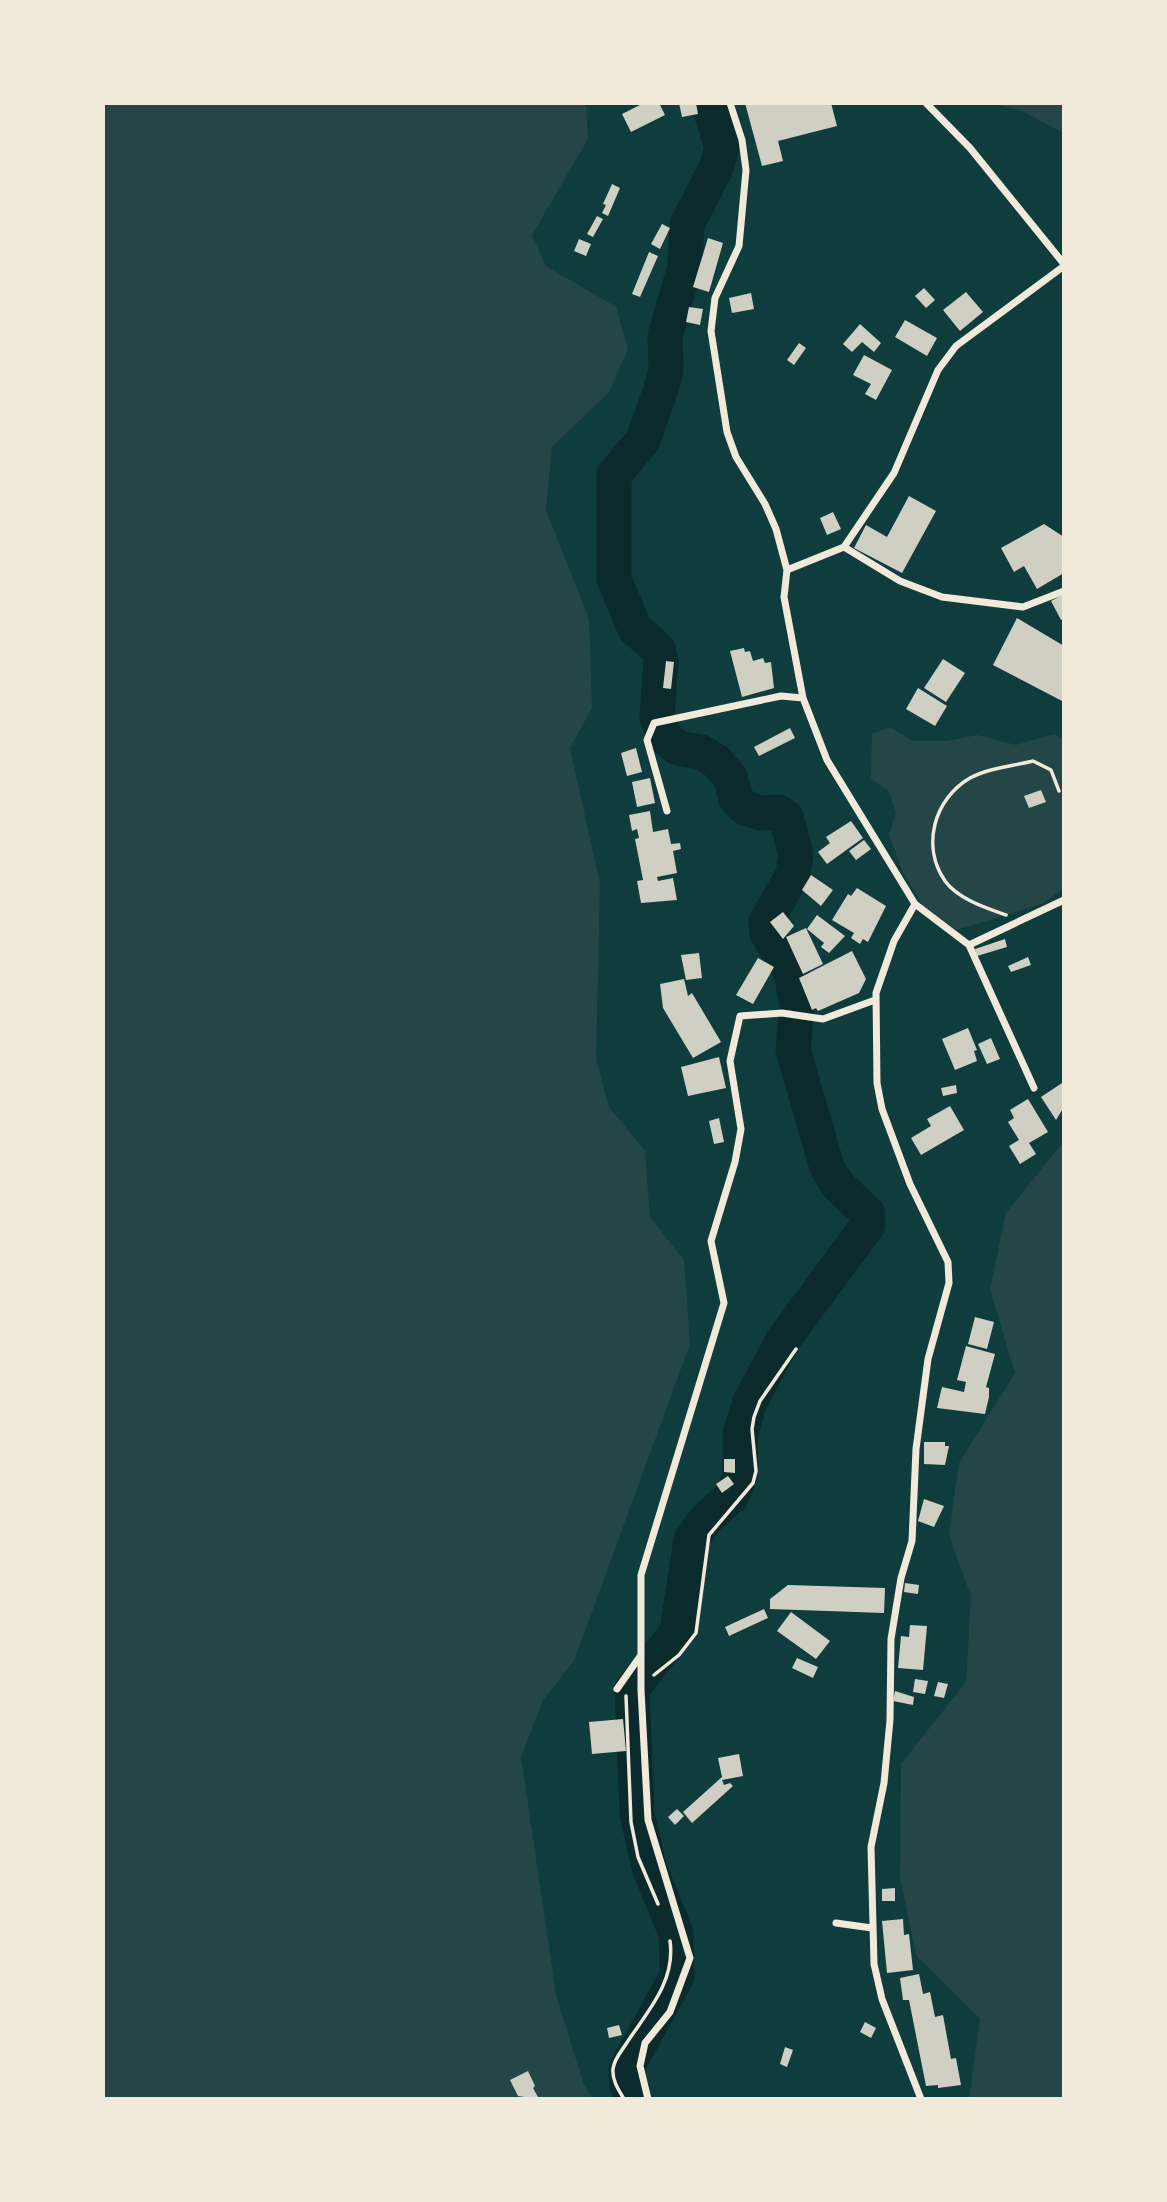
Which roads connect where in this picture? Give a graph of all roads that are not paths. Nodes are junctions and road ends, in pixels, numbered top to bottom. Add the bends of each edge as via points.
1 (730, 103) edge
2 (926, 103) edge
3 (1064, 265) edge
4 (844, 547) junction
5 (787, 570) junction
6 (1064, 591) edge
7 (803, 698) junction
8 (667, 811) dead end
9 (1064, 900) edge
10 (915, 904) junction
11 (969, 945) junction
12 (875, 1000) junction
13 (1034, 1088) dead end
14 (641, 1655) junction
15 (617, 1689) dead end
16 (836, 1923) dead end
17 (872, 1928) junction
18 (648, 2099) edge
19 (922, 2099) edge

1 - 5 street via 746,170 739,246 715,298 711,331 727,432 776,529
2 - 3 street via 970,148
3 - 4 street via 956,346 938,370 894,473
4 - 5 street
4 - 6 street via 900,580 942,597 1023,607
5 - 7 street via 784,597
7 - 8 street via 780,696 654,723 647,740
7 - 10 street via 827,760
9 - 11 street
10 - 11 street
10 - 12 street via 894,941
11 - 13 street
12 - 14 street via 823,1019 782,1013 740,1016 730,1061 741,1129 711,1241 724,1303 641,1575
12 - 17 street via 882,1109 910,1184 948,1262 949,1283 928,1359 916,1448 912,1541 891,1639 887,1758 871,1847
14 - 15 street
14 - 18 street via 648,1820 690,1958 670,2012 645,2043 639,2066
16 - 17 street
17 - 19 street via 882,1998

